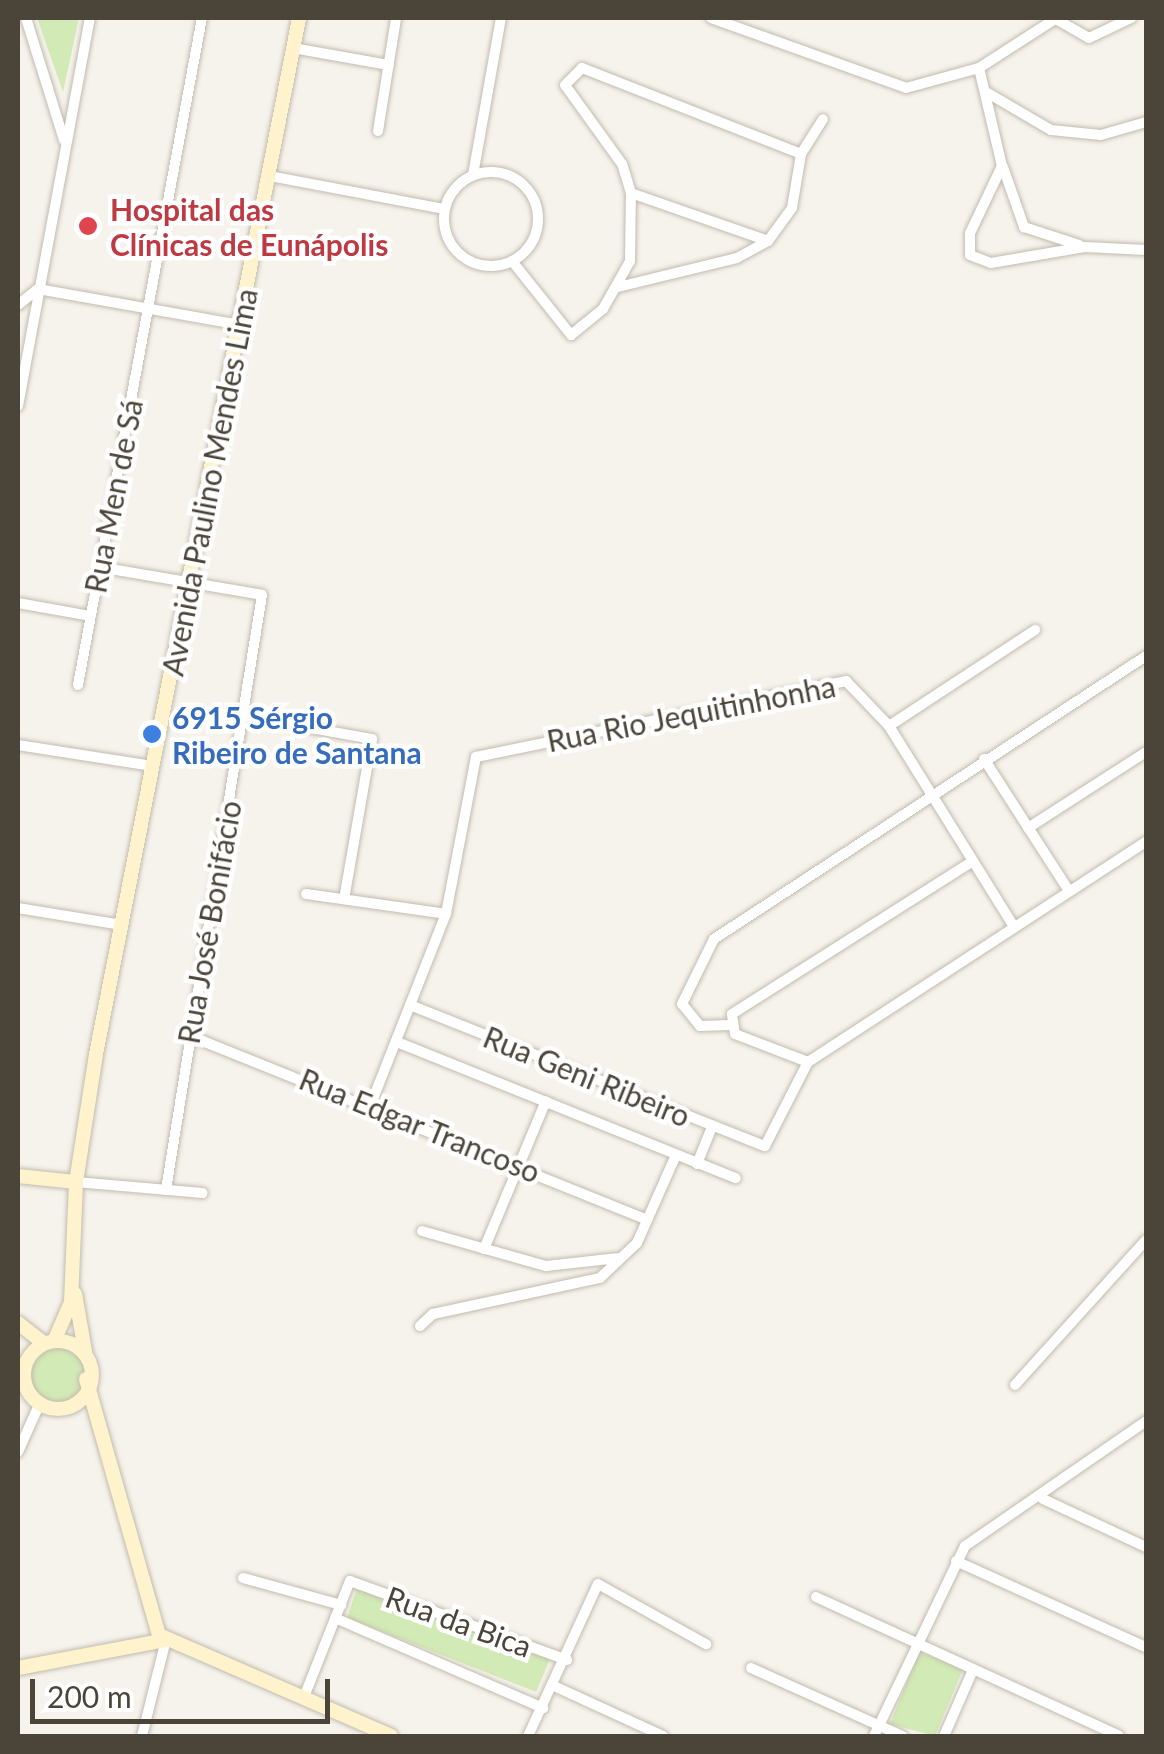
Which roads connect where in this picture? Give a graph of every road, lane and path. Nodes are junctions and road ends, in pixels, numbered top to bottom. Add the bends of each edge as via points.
1 (26, 18) edge
2 (90, 18) edge
3 (202, 18) edge
4 (299, 18) edge
5 (396, 18) edge
6 (500, 18) edge
7 (711, 18) edge
8 (1054, 18) edge
9 (1131, 18) edge
10 (294, 48) junction
11 (388, 65) junction
12 (979, 68) junction
13 (986, 92) junction
14 (823, 120) dead end
15 (1146, 122) edge
16 (378, 131) dead end
17 (66, 145) junction
18 (800, 154) junction
19 (1002, 166) junction
20 (270, 176) junction
21 (473, 176) junction
22 (631, 193) junction
23 (444, 209) junction
24 (768, 242) junction
25 (1086, 246) junction
26 (1146, 250) edge
27 (512, 261) junction
28 (618, 287) junction
29 (38, 289) junction
30 (18, 305) edge
31 (148, 308) junction
32 (240, 325) junction
33 (18, 406) edge
34 (100, 567) junction
35 (190, 582) junction
36 (18, 604) edge
37 (90, 616) junction
38 (1036, 630) dead end
39 (1146, 656) edge
40 (78, 684) dead end
41 (244, 716) junction
42 (890, 726) junction
43 (18, 745) edge
44 (1146, 752) edge
45 (984, 760) junction
46 (152, 766) junction
47 (932, 793) junction
48 (1028, 828) junction
49 (1146, 842) edge
50 (973, 861) junction
51 (1069, 892) junction
52 (306, 894) dead end
53 (344, 899) junction
54 (18, 908) edge
55 (446, 914) junction
56 (122, 925) junction
57 (1014, 927) junction
58 (410, 1006) junction
59 (730, 1025) junction
60 (190, 1036) junction
61 (397, 1042) junction
62 (808, 1062) junction
63 (546, 1101) junction
64 (372, 1104) junction
65 (712, 1127) junction
66 (676, 1155) junction
67 (521, 1164) junction
68 (697, 1164) junction
69 (18, 1176) edge
70 (736, 1178) dead end
71 (76, 1182) junction
72 (166, 1190) junction
73 (204, 1193) dead end
74 (647, 1220) junction
75 (422, 1231) dead end
76 (1146, 1240) edge
77 (484, 1249) junction
78 (620, 1258) junction
79 (73, 1288) junction
80 (18, 1323) edge
81 (420, 1326) dead end
82 (50, 1341) junction
83 (85, 1356) junction
84 (86, 1379) junction
85 (1015, 1384) dead end
86 (23, 1390) edge
87 (39, 1405) junction
88 (74, 1410) junction
89 (1143, 1428) edge
90 (18, 1452) edge
91 (100, 1452) junction
92 (1043, 1499) junction
93 (1146, 1547) edge
94 (956, 1561) junction
95 (243, 1578) dead end
96 (816, 1597) dead end
97 (341, 1605) junction
98 (336, 1618) junction
99 (166, 1640) junction
100 (706, 1644) dead end
101 (918, 1644) junction
102 (1146, 1647) edge
103 (567, 1660) junction
104 (18, 1668) edge
105 (751, 1668) dead end
106 (973, 1670) junction
107 (554, 1686) junction
108 (304, 1697) junction
109 (543, 1708) junction
110 (876, 1731) edge
111 (142, 1736) edge
112 (390, 1736) edge
113 (528, 1736) edge
114 (664, 1736) edge
115 (902, 1736) edge
116 (944, 1736) edge
117 (1119, 1736) edge

1 - 17 street
2 - 17 street
3 - 31 street, Rua Men de Sá
4 - 10 main road, Avenida Paulino Mendes Lima
5 - 11 street
6 - 21 street
7 - 12 street via 897,88
8 - 9 street via 1090,38
8 - 12 street
10 - 11 street
10 - 20 main road, Avenida Paulino Mendes Lima
11 - 16 street
12 - 13 street
13 - 15 street via 1051,130 1101,134
13 - 19 street
14 - 18 street
17 - 29 street
18 - 22 street via 595,72 573,72 567,92 606,132
18 - 24 street via 792,208
19 - 25 street via 1024,227
19 - 25 street via 970,233 975,260
20 - 23 street
20 - 32 main road, Avenida Paulino Mendes Lima
21 - 23 street
21 - 27 street via 506,174 533,198 536,234
22 - 24 street
22 - 28 street via 633,245
23 - 27 street via 447,238 466,259
24 - 28 street via 737,258
25 - 26 street
27 - 28 street via 570,335
29 - 30 street
29 - 31 street
29 - 33 street
31 - 32 street
31 - 34 street, Rua Men de Sá
32 - 35 main road, Avenida Paulino Mendes Lima
34 - 35 street
34 - 37 street, Rua Men de Sá
35 - 41 street, Rua José Bonifácio via 262,594
35 - 46 main road, Avenida Paulino Mendes Lima
36 - 37 street
37 - 40 street, Rua Men de Sá
38 - 42 street
39 - 45 street
41 - 53 street via 372,739
41 - 60 street, Rua José Bonifácio
42 - 47 street, Rua Rio Jequitinhonha
42 - 55 street, Rua Rio Jequitinhonha via 866,692 835,680 476,757
43 - 46 street
44 - 48 street
45 - 47 street
45 - 48 street
46 - 56 main road, Avenida Paulino Mendes Lima
47 - 50 street, Rua Rio Jequitinhonha
47 - 59 street via 714,939 682,1004 700,1026
48 - 51 street
49 - 51 street
50 - 57 street, Rua Rio Jequitinhonha
50 - 59 street via 732,1014
51 - 57 street
52 - 53 street
53 - 55 street
54 - 56 street
55 - 58 street
56 - 71 main road, Avenida Paulino Mendes Lima
57 - 62 street
58 - 61 street
58 - 65 street, Rua Geni Ribeiro
59 - 62 street
60 - 64 street, Rua Edgar Trancoso
60 - 72 street, Rua José Bonifácio
61 - 63 street
61 - 64 street
62 - 65 street, Rua Geni Ribeiro via 765,1146
63 - 66 street
63 - 67 street
64 - 67 street, Rua Edgar Trancoso
65 - 68 street
66 - 68 street
66 - 74 street
67 - 74 street, Rua Edgar Trancoso
67 - 77 street
68 - 70 street
69 - 71 main road
71 - 72 street
71 - 79 main road, Avenida Paulino Mendes Lima
72 - 73 street
74 - 78 street via 637,1243
75 - 77 street
76 - 85 street
77 - 78 street via 546,1266
78 - 81 street via 572,1290 433,1314
79 - 82 main road
79 - 83 main road
80 - 82 main road
82 - 83 main road via 75,1341
82 - 86 main road via 29,1363
83 - 84 main road
84 - 88 main road
84 - 91 main road
86 - 87 main road
87 - 88 main road
87 - 90 street
88 - 91 main road
89 - 92 street
91 - 99 main road via 149,1616
92 - 93 street
92 - 94 street via 964,1546
94 - 101 street
94 - 102 street
95 - 97 street
96 - 101 street
97 - 98 street
97 - 103 street, Rua da Bica via 350,1581
98 - 108 street
98 - 109 street
99 - 104 main road
99 - 108 main road
99 - 111 street
100 - 103 street via 598,1584
101 - 106 street
101 - 110 street
103 - 107 street
105 - 110 street
106 - 116 street
106 - 117 street
107 - 109 street
107 - 114 street
108 - 112 main road
109 - 113 street
110 - 115 street

